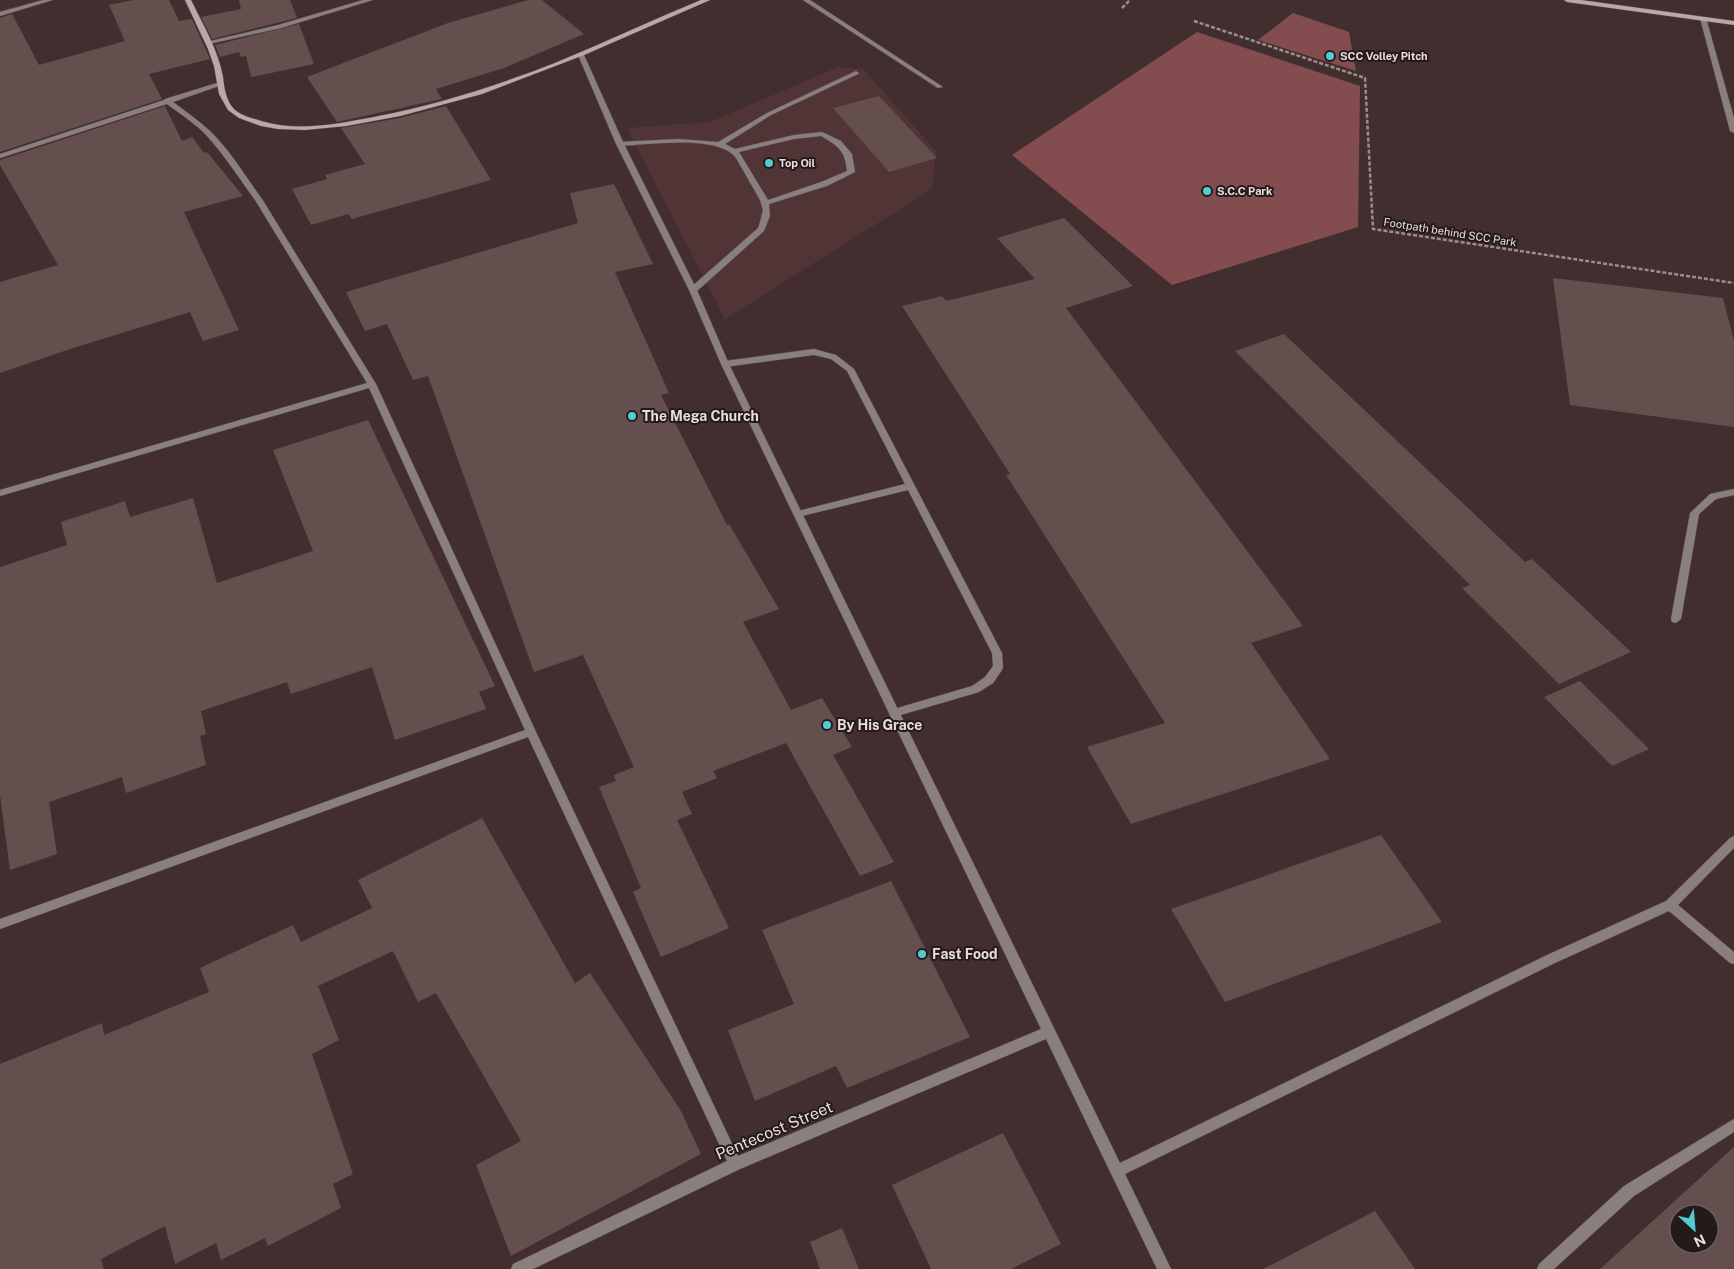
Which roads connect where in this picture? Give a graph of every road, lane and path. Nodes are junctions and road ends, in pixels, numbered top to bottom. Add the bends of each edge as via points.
1 (50, 0) edge
2 (188, 0) edge
3 (370, 0) edge
4 (708, 0) edge
5 (806, 0) edge
6 (1130, 0) edge
7 (1567, 0) edge
8 (1122, 8) dead end
9 (0, 14) edge
10 (1703, 18) junction
11 (1194, 22) dead end
12 (1734, 23) edge
13 (209, 42) junction
14 (581, 55) junction
15 (856, 73) dead end
16 (220, 84) junction
17 (940, 87) dead end
18 (167, 100) junction
19 (1734, 132) edge
20 (620, 144) junction
21 (720, 144) junction
22 (734, 151) junction
23 (0, 156) edge
24 (766, 203) junction
25 (1734, 283) edge
26 (692, 290) junction
27 (725, 364) junction
28 (372, 384) junction
29 (911, 486) junction
30 (1734, 492) edge
31 (0, 493) edge
32 (798, 514) junction
33 (1676, 619) dead end
34 (894, 713) junction
35 (530, 732) junction
36 (1734, 841) edge
37 (1670, 905) junction
38 (0, 924) edge
39 (1734, 959) edge
40 (1049, 1032) junction
41 (1734, 1125) edge
42 (734, 1164) junction
43 (1118, 1171) junction
44 (518, 1269) edge
45 (1164, 1269) edge
46 (1544, 1269) edge

1 - 9 street
2 - 13 street
3 - 13 street via 279,27
4 - 14 street
5 - 17 street
6 - 8 path
7 - 10 street
10 - 12 street
10 - 19 street
11 - 25 path, Footpath behind SCC Park via 1365,78 1373,229
13 - 16 street
14 - 16 street via 452,102 310,129 281,128 251,121 230,109
14 - 20 street
15 - 21 street via 769,114
16 - 18 street
18 - 23 street
18 - 28 street via 208,133 230,158
20 - 21 street via 700,141
20 - 26 street
21 - 22 street
22 - 24 street
22 - 24 street via 822,134 838,143 849,156 850,172
24 - 26 street via 767,216 761,229
26 - 27 street
27 - 29 street via 814,352 838,358 850,369
27 - 32 street
28 - 31 street
28 - 35 street
29 - 32 street
29 - 34 street via 997,653 998,667 990,680 975,689
30 - 33 street via 1713,496 1695,513
32 - 34 street
34 - 40 street
35 - 38 street
35 - 42 street
36 - 37 street
37 - 39 street
37 - 43 street via 1551,959
40 - 42 street, Pentecost Street
40 - 43 street
41 - 46 street via 1629,1191
42 - 44 street, Pentecost Street
43 - 45 street

